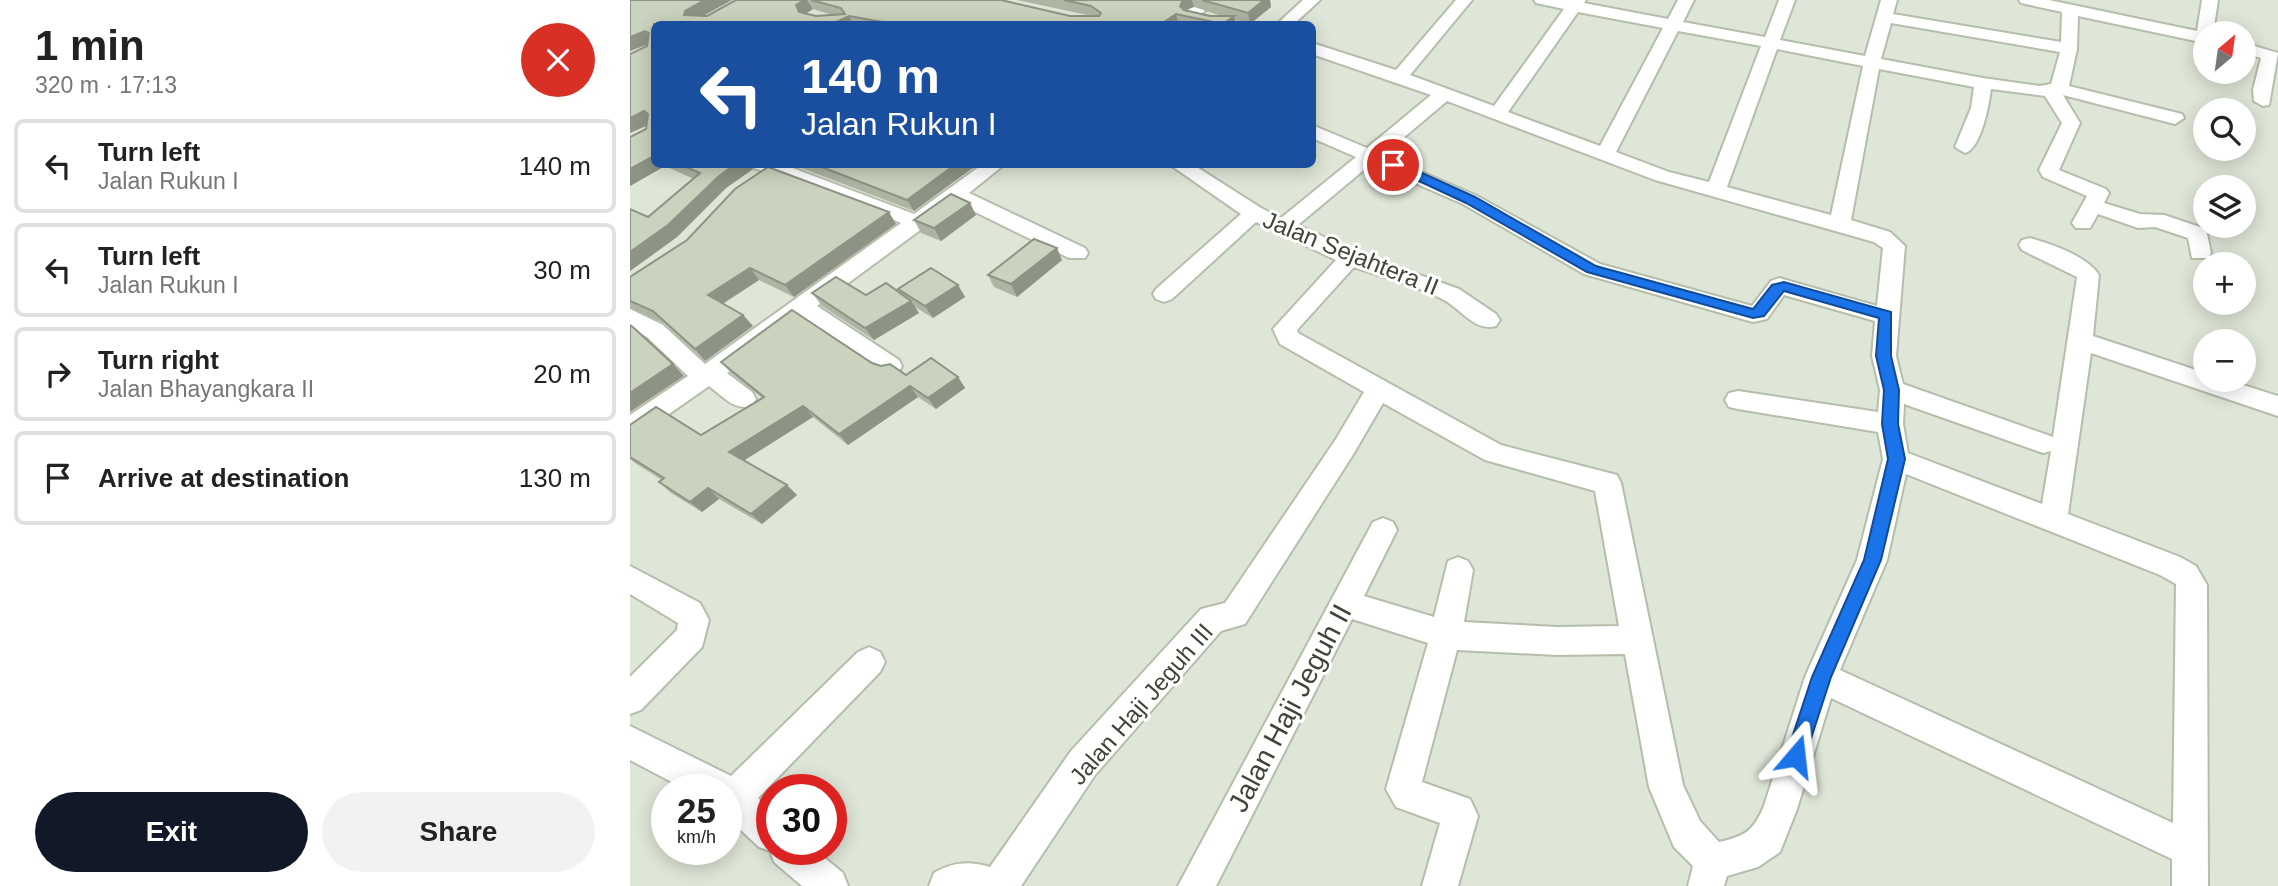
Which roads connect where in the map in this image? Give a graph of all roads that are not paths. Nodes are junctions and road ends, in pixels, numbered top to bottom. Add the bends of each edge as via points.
1 (1209, 0) edge
2 (1312, 0) edge
3 (1464, 0) edge
4 (1542, 0) edge
5 (1686, 0) edge
6 (1787, 0) edge
7 (2210, 0) edge
8 (2033, 1) edge
9 (1576, 3) edge
10 (1887, 8) edge
11 (2070, 9) junction
12 (1194, 19) edge
13 (1288, 21) edge
14 (2207, 21) edge
15 (1674, 25) junction
16 (2193, 36) edge
17 (1771, 43) junction
18 (1316, 49) edge
19 (2069, 49) junction
20 (2256, 52) edge
21 (2274, 57) edge
22 (1872, 62) junction
23 (1399, 76) junction
24 (1983, 83) junction
25 (2055, 90) junction
26 (1443, 95) junction
27 (2263, 101) dead end
28 (1497, 115) junction
29 (2175, 118) dead end
30 (1316, 133) edge
31 (1965, 147) dead end
32 (1370, 155) junction
33 (1605, 155) junction
34 (991, 168) edge
35 (1184, 168) edge
36 (762, 171) edge
37 (1716, 190) junction
38 (955, 194) junction
39 (1254, 213) junction
40 (916, 222) junction
41 (1840, 224) junction
42 (1284, 226) junction
43 (2030, 245) dead end
44 (2200, 252) edge
45 (1077, 254) dead end
46 (1350, 258) junction
47 (1164, 294) dead end
48 (801, 307) junction
49 (1886, 316) junction
50 (630, 317) edge
51 (1488, 320) dead end
52 (2081, 341) junction
53 (890, 366) edge
54 (707, 375) junction
55 (1378, 390) junction
56 (1892, 390) junction
57 (743, 400) dead end
58 (1738, 400) dead end
59 (2278, 406) edge
60 (1890, 424) junction
61 (630, 428) edge
62 (2043, 443) dead end
63 (1896, 459) junction
64 (2053, 520) junction
65 (1383, 530) dead end
66 (1458, 570) dead end
67 (630, 579) edge
68 (1345, 603) junction
69 (1446, 635) junction
70 (1636, 640) junction
71 (869, 662) dead end
72 (1821, 677) junction
73 (630, 699) edge
74 (630, 742) edge
75 (691, 774) edge
76 (742, 779) edge
77 (742, 807) edge
78 (756, 819) edge
79 (2192, 850) junction
80 (806, 865) edge
81 (1709, 874) edge
82 (830, 886) edge
83 (947, 886) edge
84 (991, 886) edge
85 (999, 886) edge
86 (1196, 886) edge
87 (1440, 886) edge
88 (2190, 886) edge

1 - 12 street
2 - 13 street
3 - 23 street
4 - 9 street
5 - 15 street
6 - 17 street
7 - 14 street
8 - 11 street
9 - 15 street
9 - 28 street
10 - 19 street
10 - 22 street
11 - 16 street
11 - 19 street
15 - 17 street
15 - 33 street
17 - 22 street
17 - 37 street
18 - 23 street
19 - 25 street
20 - 21 street
21 - 27 street via 2262,90
22 - 24 street
22 - 41 street
23 - 26 street
24 - 25 street
24 - 31 street via 1980,108
25 - 29 street
25 - 44 street via 2071,124 2049,170 2097,191 2088,214 2157,220 2198,233
26 - 28 street
26 - 32 street
28 - 33 street
30 - 32 street
32 - 42 street
32 - 49 street via 1470,200 1592,269 1740,310 1759,313 1777,288 1784,286
33 - 37 street
34 - 38 street
35 - 39 street, Jalan Sejahtera II
36 - 40 street via 856,197
37 - 41 street
38 - 40 street
38 - 45 street
39 - 42 street, Jalan Sejahtera II
39 - 47 street
40 - 48 street
41 - 49 street via 1882,237 1894,246
42 - 46 street, Jalan Sejahtera II
43 - 52 street via 2088,275
46 - 51 street, Jalan Sejahtera II via 1451,294
46 - 55 street via 1285,334
48 - 53 street
48 - 54 street
49 - 56 street via 1884,356
50 - 54 street via 655,331
52 - 59 street
52 - 64 street
54 - 57 street
54 - 61 street
55 - 70 street via 1494,453 1607,483
55 - 85 street, Jalan Haji Jeguh III via 1234,614 1212,619 1083,763
56 - 60 street
56 - 62 street
58 - 60 street
60 - 63 street
63 - 64 street
63 - 72 street via 1872,560
64 - 79 street via 2170,566 2186,575 2192,585
65 - 68 street, Jalan Haji Jeguh II
66 - 69 street
67 - 73 street via 694,620 691,637
68 - 69 street
68 - 86 street, Jalan Haji Jeguh II
69 - 70 street
69 - 87 street via 1403,789 1408,795 1458,811 1460,816
70 - 81 street via 1666,787
71 - 76 street
72 - 79 street
72 - 81 street via 1767,839
74 - 75 street
77 - 78 street
79 - 88 street
80 - 82 street
83 - 84 street via 953,881

